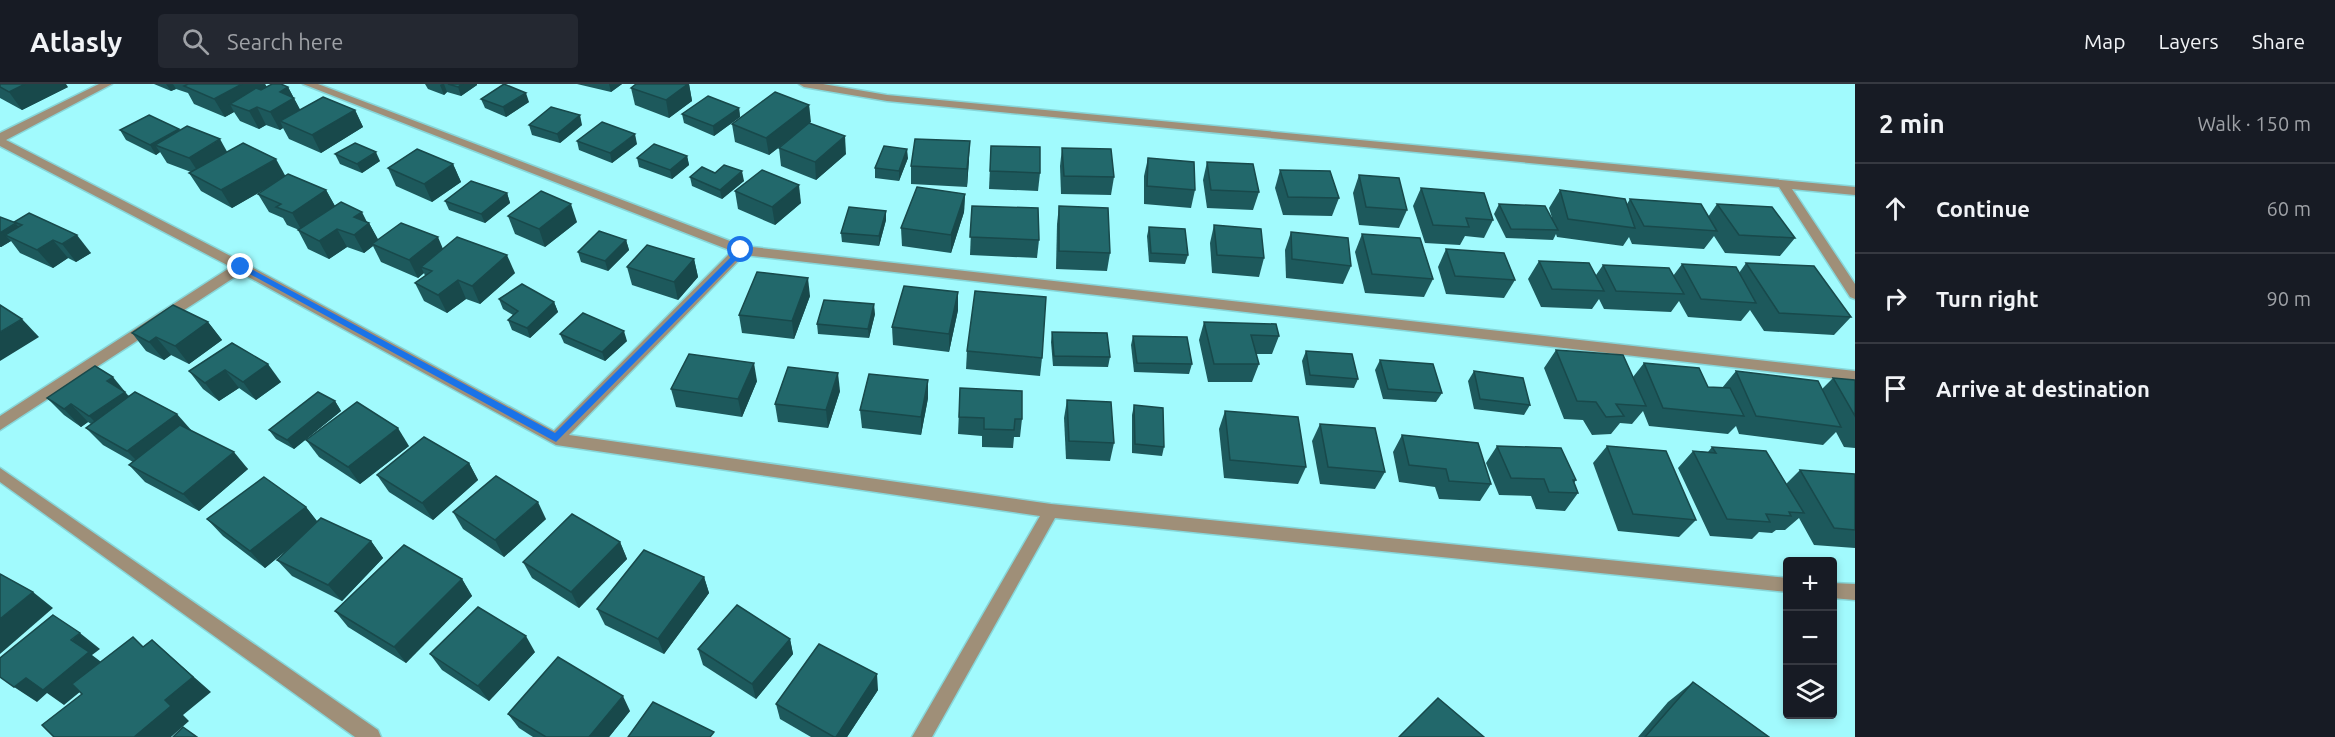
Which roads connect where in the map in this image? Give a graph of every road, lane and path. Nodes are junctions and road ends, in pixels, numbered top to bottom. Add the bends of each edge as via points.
1 (107, 84) edge
2 (308, 84) edge
3 (804, 84) edge
4 (0, 140) edge
5 (1784, 186) junction
6 (1855, 191) edge
7 (741, 250) junction
8 (241, 267) junction
9 (1855, 294) edge
10 (1855, 376) edge
11 (0, 424) edge
12 (556, 439) junction
13 (0, 474) edge
14 (1051, 511) junction
15 (1783, 584) edge
16 (1837, 590) edge
17 (1855, 592) edge
18 (371, 737) edge
19 (922, 737) edge

1 - 4 street
2 - 7 street
3 - 5 street via 887,98
4 - 8 street
5 - 6 street
5 - 9 street
7 - 10 street
7 - 12 street
8 - 11 street
8 - 12 street
12 - 14 street
13 - 18 street
14 - 15 street
14 - 19 street
16 - 17 street

